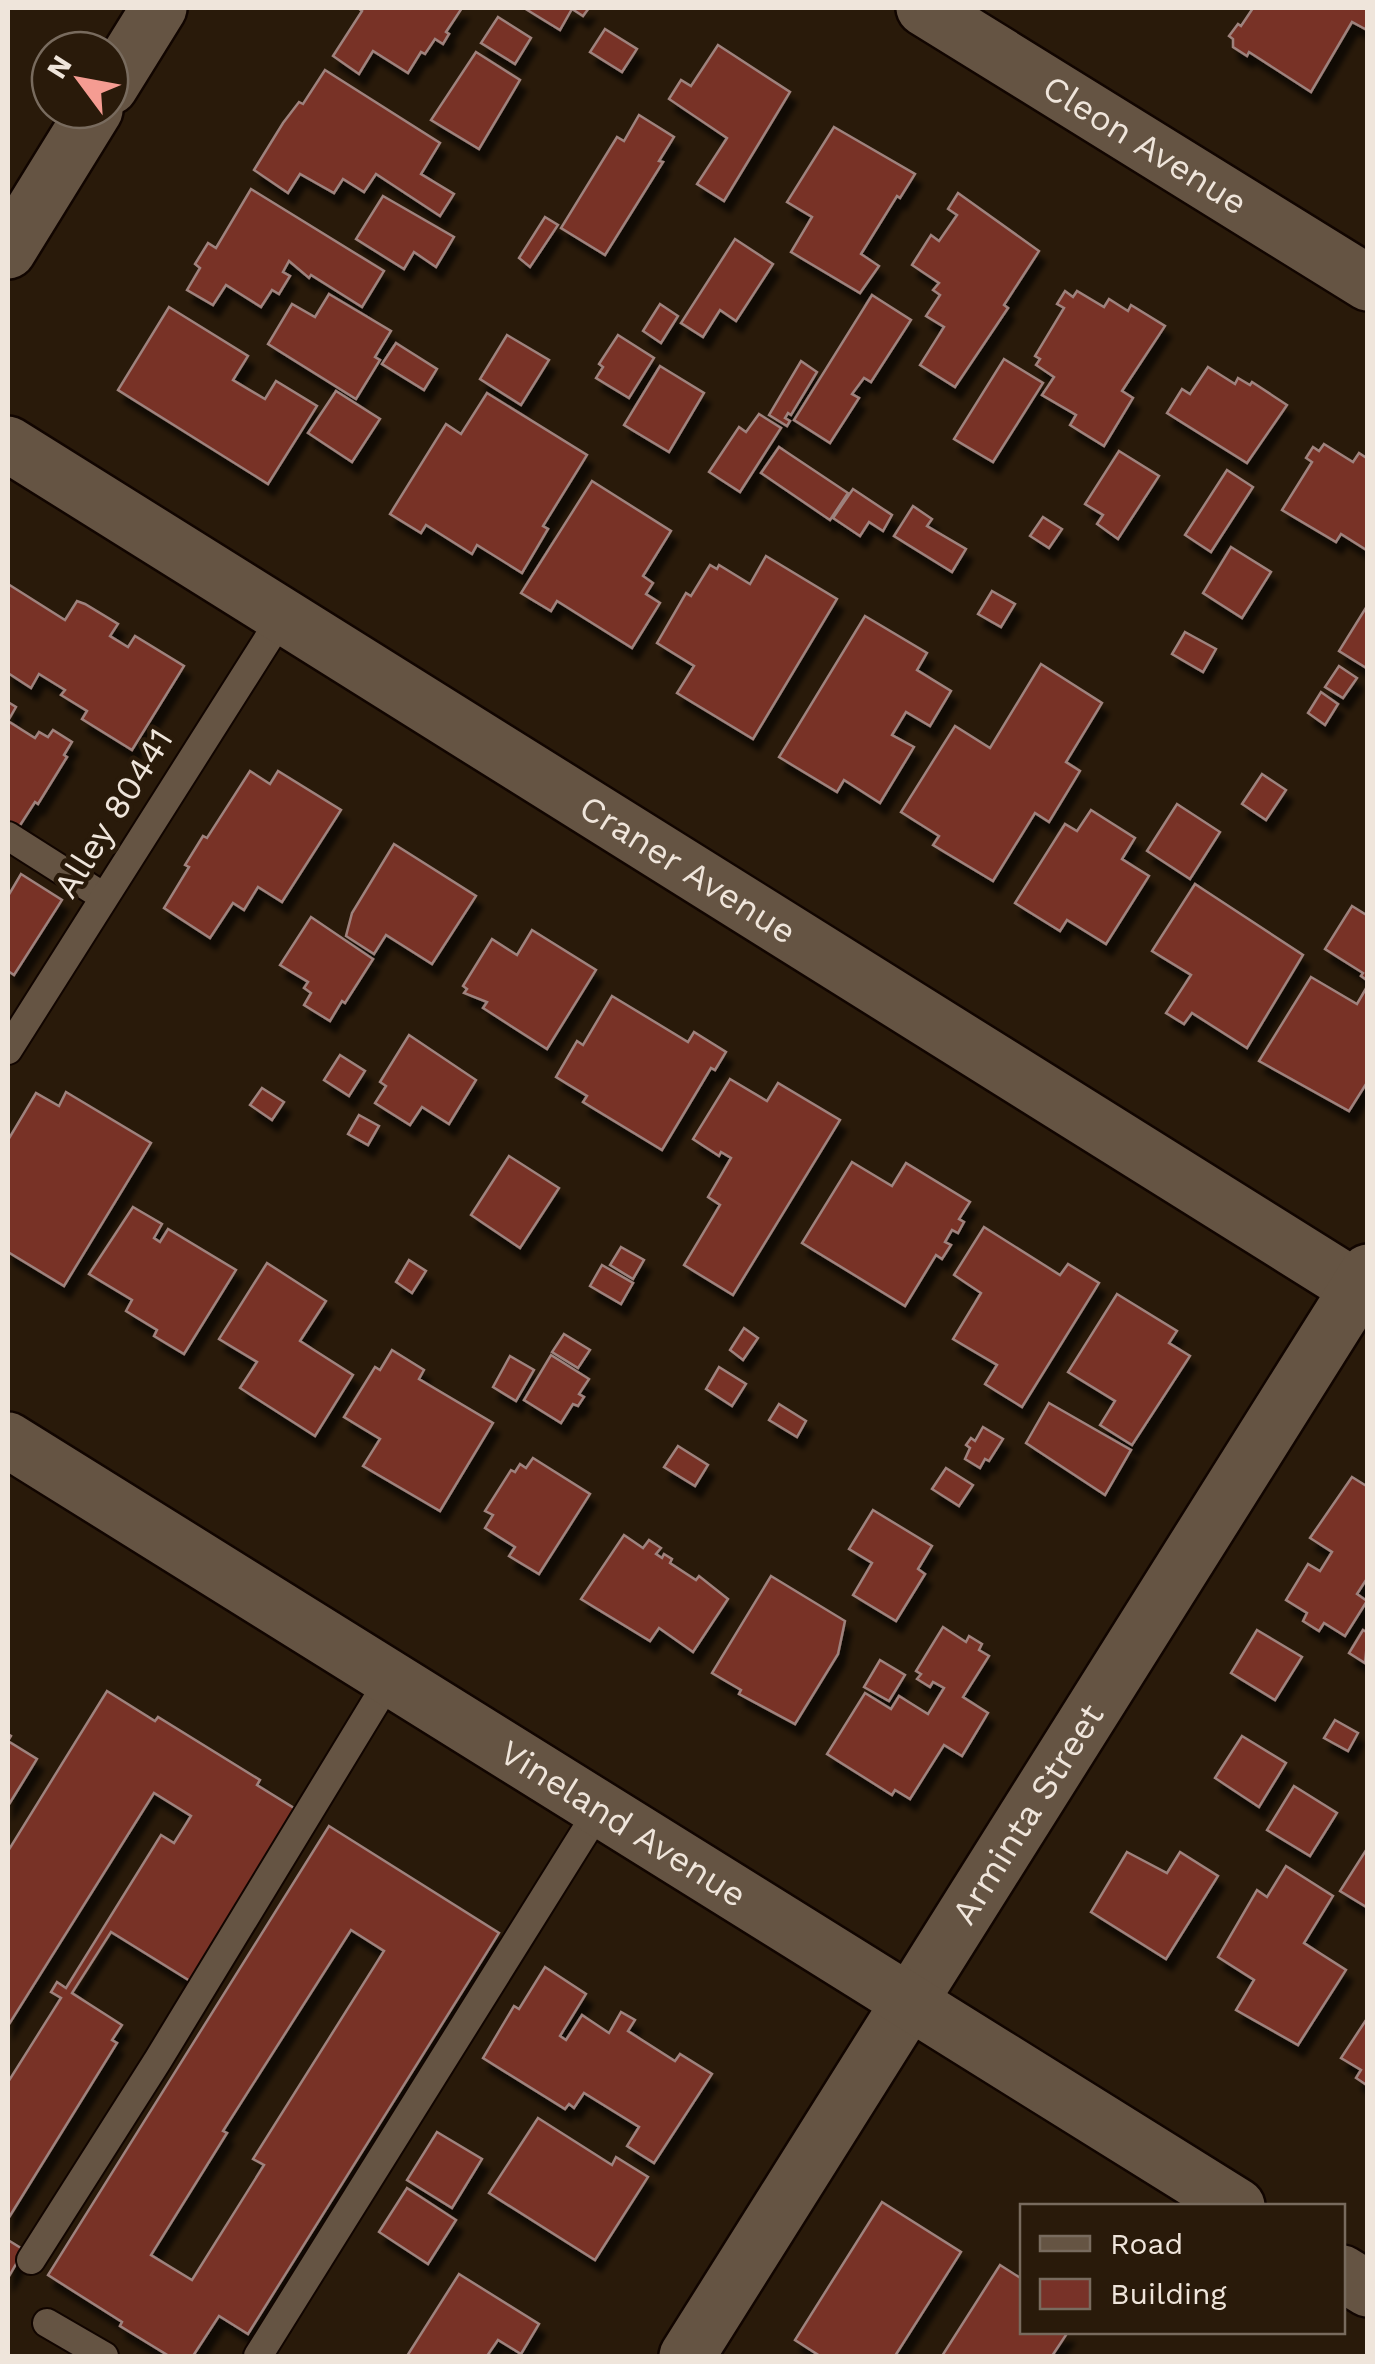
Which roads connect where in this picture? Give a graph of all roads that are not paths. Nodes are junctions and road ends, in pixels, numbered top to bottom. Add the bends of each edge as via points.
1 (160, 8) edge
2 (924, 8) edge
3 (130, 55) edge
4 (84, 130) edge
5 (8, 251) edge
6 (1368, 283) edge
7 (8, 444) edge
8 (282, 617) junction
9 (8, 836) edge
10 (104, 898) junction
11 (8, 1050) edge
12 (1364, 1285) edge
13 (8, 1440) edge
14 (391, 1678) junction
15 (600, 1808) junction
16 (910, 2001) junction
17 (1234, 2204) edge
18 (32, 2260) dead end
19 (1345, 2275) edge
20 (1368, 2289) edge
21 (47, 2322) dead end
22 (104, 2356) edge
23 (258, 2356) edge
24 (687, 2356) edge

1 - 3 street
2 - 6 street, Cleon Avenue
4 - 5 street
7 - 8 street, Craner Avenue
8 - 10 lane, Alley 80441
8 - 12 street, Craner Avenue
9 - 10 lane
10 - 11 lane, Alley 80441
12 - 16 street, Arminta Street
13 - 14 street, Vineland Avenue
14 - 15 street, Vineland Avenue
14 - 18 lane
15 - 16 street, Vineland Avenue
15 - 23 lane
16 - 17 street, Vineland Avenue
16 - 24 street, Arminta Street
19 - 20 street
21 - 22 lane

